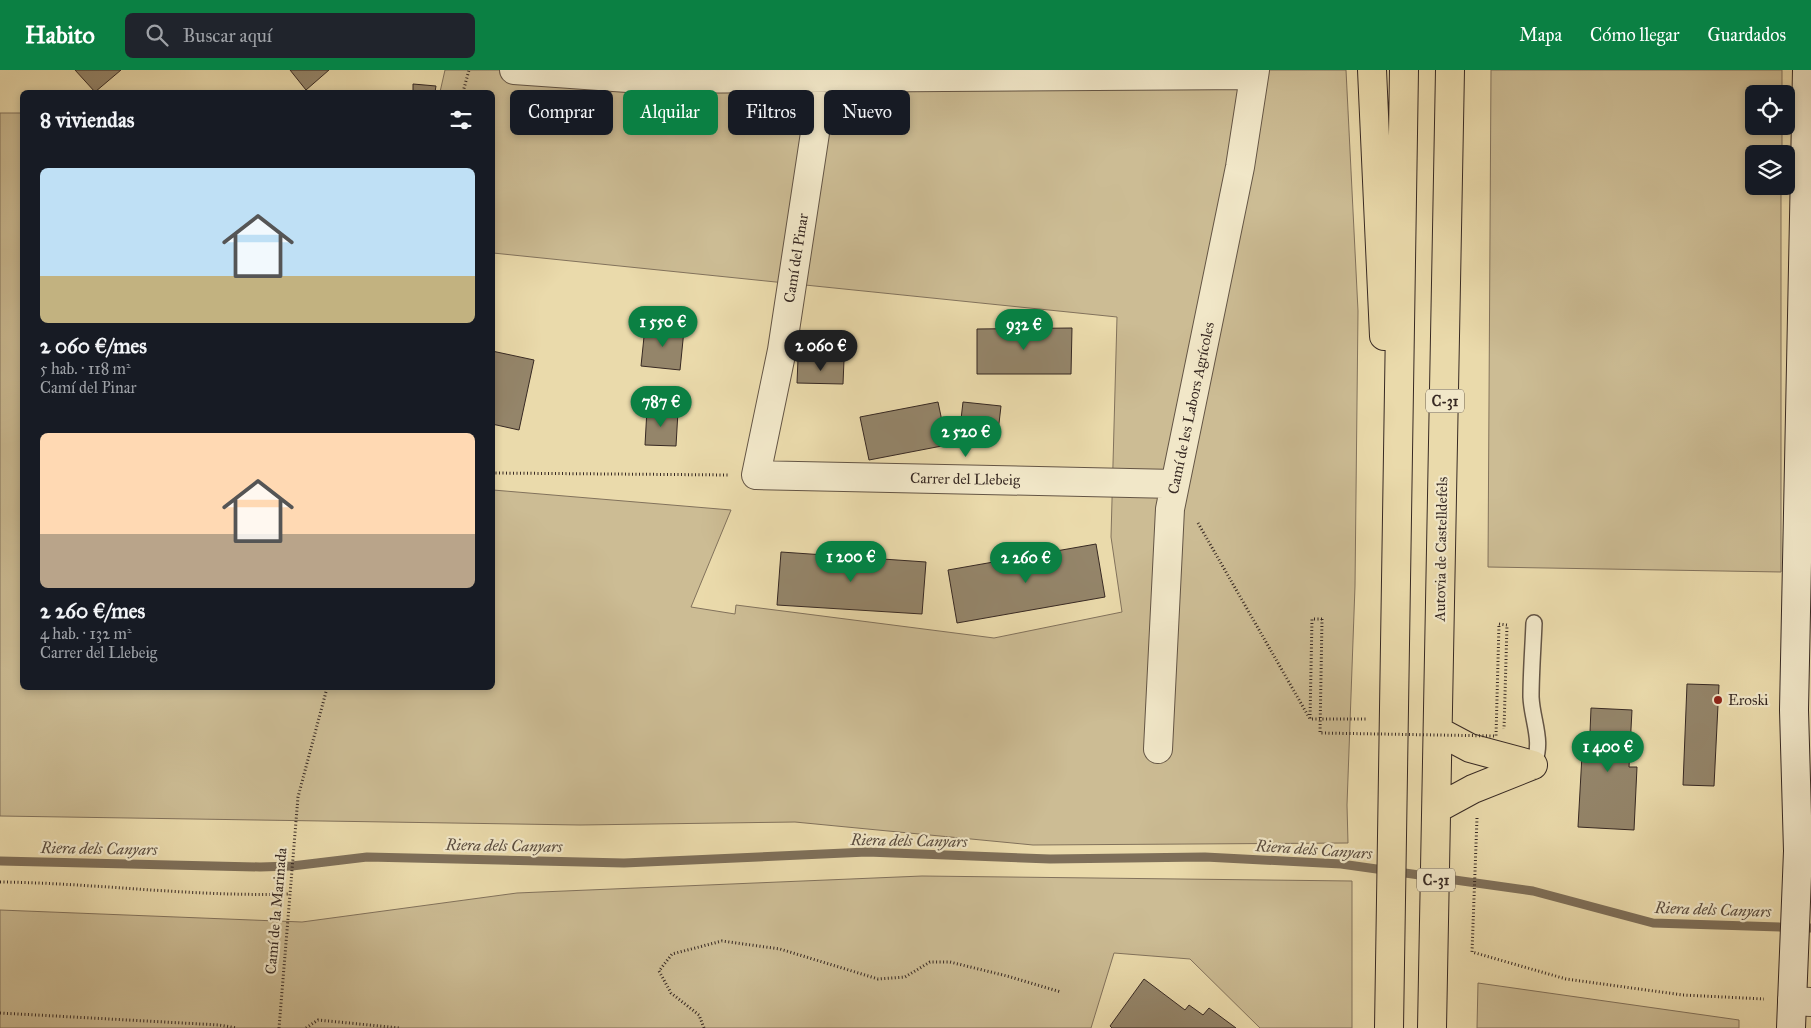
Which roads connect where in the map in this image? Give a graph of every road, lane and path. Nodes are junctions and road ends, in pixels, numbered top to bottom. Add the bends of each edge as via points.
1 (468, 70) edge
2 (514, 70) edge
3 (1372, 70) edge
4 (1404, 70) edge
5 (1450, 70) edge
6 (1807, 70) edge
7 (1255, 72) edge
8 (822, 75) edge
9 (463, 90) edge
10 (495, 473) edge
11 (756, 475) junction
12 (1175, 484) junction
13 (1396, 532) junction
14 (1534, 623) dead end
15 (327, 690) edge
16 (1310, 718) junction
17 (1394, 719) junction
18 (1438, 731) junction
19 (1158, 749) dead end
20 (1503, 757) junction
21 (1533, 765) junction
22 (1478, 787) junction
23 (1437, 817) junction
24 (0, 882) edge
25 (289, 894) junction
26 (1061, 992) dead end
27 (1799, 996) edge
28 (0, 1013) edge
29 (237, 1028) edge
30 (279, 1028) edge
31 (306, 1028) edge
32 (400, 1028) edge
33 (704, 1028) edge
34 (1389, 1028) edge
35 (1432, 1028) edge
36 (1791, 1028) edge

1 - 9 path
2 - 8 street via 642,79
3 - 13 highway via 1379,254
4 - 13 highway
5 - 18 highway, Autovia de Castelldefels / C-31
6 - 27 street via 1794,710
7 - 8 street
7 - 12 street, Camí de les Labors Agrícoles via 1240,167
8 - 11 street, Camí del Pinar via 782,350
10 - 11 path
11 - 12 street, Carrer del Llebeig
12 - 16 path
12 - 19 street, Camí de les Labors Agrícoles via 1170,509
13 - 17 highway
14 - 21 lane via 1531,694 1540,743
15 - 25 path, Camí de la Marinada via 298,797
16 - 17 path
16 - 20 path, bridge via 1312,619 1322,619 1320,733 1496,736 1499,624 1507,625
17 - 34 highway
18 - 20 highway via 1470,748
18 - 23 highway, Autovia de Castelldefels / C-31
20 - 21 highway
21 - 22 highway
22 - 23 highway
22 - 27 path via 1472,952 1566,979 1683,995
23 - 35 highway, Autovia de Castelldefels / C-31
24 - 25 path via 239,896
25 - 30 path, Camí de la Marinada
26 - 33 path via 950,962 930,962 905,977 878,979 780,949 722,941 672,954 659,971 671,993 699,1015
27 - 36 street
28 - 29 path
31 - 32 path via 318,1020

